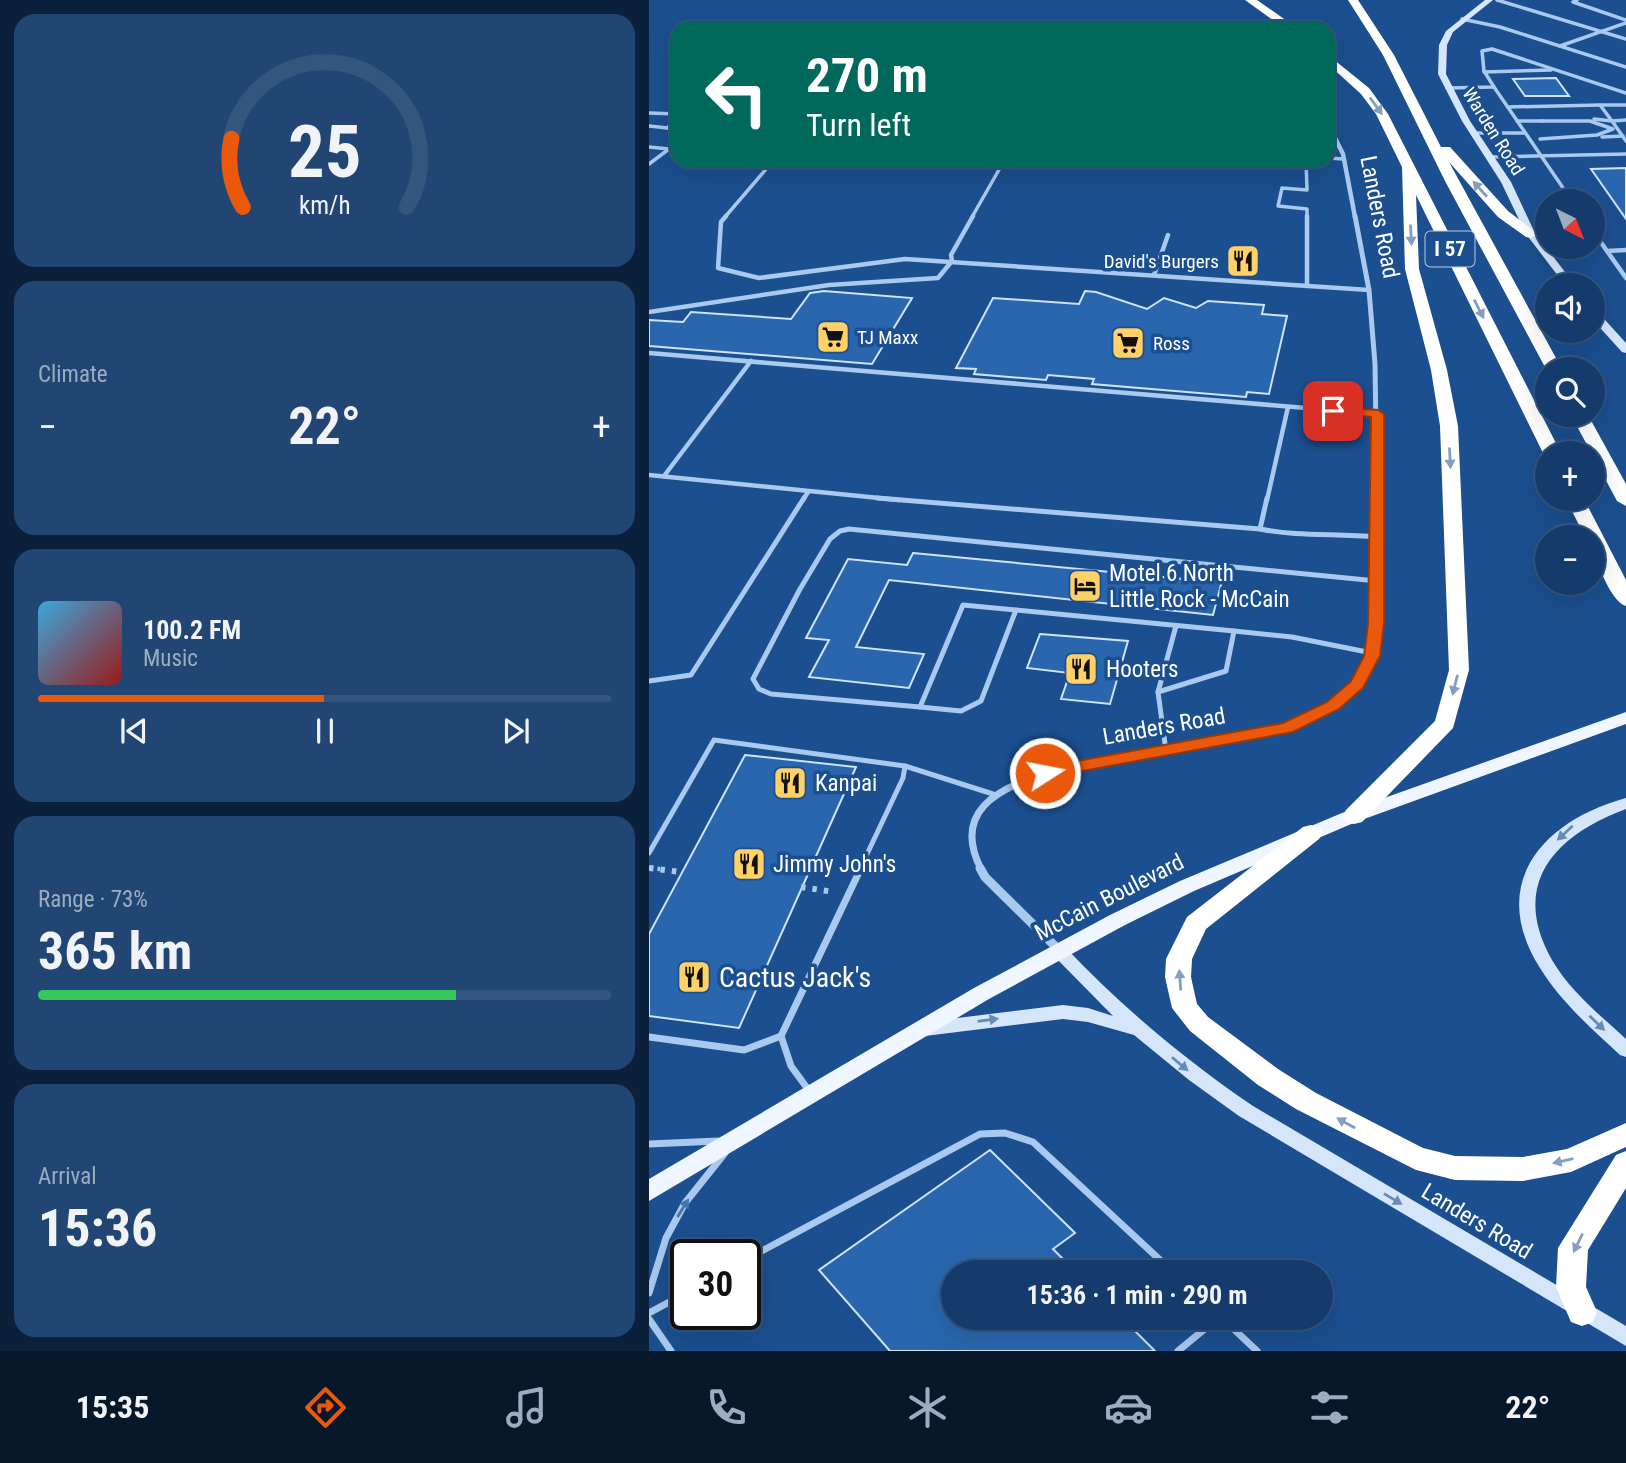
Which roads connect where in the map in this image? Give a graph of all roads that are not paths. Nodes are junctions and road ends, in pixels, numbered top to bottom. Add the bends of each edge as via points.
1 (1250, 0) edge
2 (1353, 0) edge
3 (1489, 0) edge
4 (1498, 0) edge
5 (1577, 0) edge
6 (1462, 19) junction
7 (1281, 21) edge
8 (1626, 21) edge
9 (1602, 31) junction
10 (1626, 39) edge
11 (1560, 46) junction
12 (1335, 64) edge
13 (1626, 67) edge
14 (1558, 70) junction
15 (1484, 72) junction
16 (1494, 87) junction
17 (1447, 88) junction
18 (1626, 93) edge
19 (1626, 104) edge
20 (1600, 105) junction
21 (1508, 107) junction
22 (649, 113) edge
23 (670, 116) edge
24 (1626, 120) edge
25 (1517, 121) junction
26 (1541, 121) junction
27 (1612, 121) junction
28 (670, 125) edge
29 (649, 127) edge
30 (667, 128) junction
31 (670, 128) edge
32 (1427, 130) junction
33 (1474, 133) junction
34 (1525, 133) junction
35 (1335, 135) edge
36 (1625, 138) edge
37 (1529, 139) junction
38 (1540, 139) junction
39 (649, 147) edge
40 (1626, 154) edge
41 (1539, 156) junction
42 (1490, 157) junction
43 (1335, 158) edge
44 (1344, 159) junction
45 (649, 164) edge
46 (1408, 167) junction
47 (767, 168) edge
48 (1000, 168) edge
49 (1306, 168) edge
50 (1563, 189) edge
51 (1531, 234) junction
52 (1168, 236) dead end
53 (1605, 248) edge
54 (1626, 250) edge
55 (1607, 251) junction
56 (952, 261) junction
57 (1561, 273) edge
58 (1154, 275) junction
59 (1626, 278) edge
60 (1307, 286) junction
61 (1369, 290) junction
62 (649, 312) edge
63 (1605, 326) edge
64 (1624, 346) edge
65 (649, 353) edge
66 (1548, 357) edge
67 (751, 361) junction
68 (1288, 407) junction
69 (1378, 414) junction
70 (1586, 427) edge
71 (1546, 441) edge
72 (649, 475) edge
73 (664, 476) junction
74 (808, 492) junction
75 (1626, 501) edge
76 (1581, 511) edge
77 (1260, 529) junction
78 (1377, 537) junction
79 (1377, 581) junction
80 (1626, 600) edge
81 (1016, 610) junction
82 (1176, 626) junction
83 (1234, 632) junction
84 (1372, 653) junction
85 (649, 681) edge
86 (1158, 692) junction
87 (920, 707) junction
88 (1622, 719) edge
89 (1166, 751) junction
90 (905, 766) junction
91 (993, 794) junction
92 (1626, 803) edge
93 (1354, 816) junction
94 (1311, 833) junction
95 (649, 853) edge
96 (1059, 951) junction
97 (921, 1030) junction
98 (1141, 1032) junction
99 (781, 1035) junction
100 (649, 1037) edge
101 (1626, 1050) edge
102 (812, 1095) junction
103 (1626, 1134) edge
104 (735, 1140) junction
105 (649, 1144) edge
106 (1626, 1163) edge
107 (649, 1191) edge
108 (761, 1251) edge
109 (1160, 1260) edge
110 (649, 1293) edge
111 (670, 1302) edge
112 (1582, 1312) junction
113 (649, 1313) edge
114 (649, 1319) edge
115 (1205, 1330) edge
116 (1233, 1330) edge
117 (1626, 1337) edge
118 (671, 1351) edge
119 (1178, 1351) edge
120 (1257, 1351) edge

1 - 7 highway
2 - 32 highway, I 57
3 - 6 street, Warden Road
4 - 9 lane
5 - 8 lane via 1573,2
6 - 11 lane
6 - 17 street, Warden Road via 1443,45
8 - 9 lane
9 - 10 lane
9 - 11 lane
11 - 13 lane
12 -> 46 highway, I 57 via 1382,114
14 - 15 lane
14 - 15 lane via 1488,49 1482,51
14 - 18 lane
15 - 16 lane
16 - 17 lane
16 - 21 lane
17 - 33 street, Warden Road
19 - 20 lane
20 - 21 lane
20 - 27 lane
21 - 25 lane
22 - 23 lane
24 - 27 lane
25 - 26 lane
25 - 34 lane
26 - 27 lane
26 - 38 lane via 1590,121 1613,129 1597,135
27 - 36 lane
28 - 30 lane
29 - 30 lane
30 - 31 lane
51 -> 32 highway via 1503,214
32 - 66 highway, I 57
33 - 34 lane
33 - 42 street, Warden Road
34 - 37 lane
35 - 44 street, Landers Road
36 - 38 lane
37 - 38 lane
37 - 41 lane
39 - 45 lane via 669,149
40 - 41 lane
41 - 42 lane
41 - 50 lane
42 - 51 street, Warden Road
43 - 44 lane
44 - 61 street, Landers Road
46 -> 71 highway, I 57
46 -> 93 highway via 1412,269 1449,426 1459,670 1445,723
47 - 56 lane via 721,222 718,268 759,278 905,259
48 - 56 lane via 951,255
49 - 60 lane via 1307,190 1282,188 1278,206 1307,209
51 - 57 street, Warden Road
52 - 58 lane
53 - 55 lane
54 - 55 lane
55 - 59 lane
56 - 58 lane
56 - 62 lane via 938,278 839,284
58 - 60 lane
60 - 61 lane
61 - 69 street, Landers Road
63 - 64 street
65 - 67 lane
67 - 68 lane
67 - 73 lane
68 - 69 lane
68 - 77 lane
69 - 78 street, Landers Road
70 - 75 highway
72 - 73 lane
73 - 74 lane
74 - 77 lane
74 - 85 lane via 691,675
76 - 80 highway
77 - 78 lane via 1296,536
78 - 79 street, Landers Road
79 - 84 street, Landers Road
79 - 87 lane via 840,531 830,539 800,589 752,679 759,689 771,694
81 - 82 lane
81 - 87 lane via 981,701 961,711
81 - 87 lane via 963,605
82 - 83 lane
82 - 86 lane
83 - 84 lane via 1292,637
83 - 86 lane via 1226,671
84 - 89 street, Landers Road via 1352,690 1308,720
86 - 89 lane
88 - 93 main road, McCain Boulevard
89 - 91 street, Landers Road via 1045,773
90 - 91 lane
90 - 95 lane via 714,740
90 - 99 lane
91 - 96 street, Landers Road via 970,830 977,864
92 -> 101 street via 1569,827 1538,860 1525,890 1529,925 1544,962 1572,998
93 - 94 main road, McCain Boulevard
94 - 96 main road, McCain Boulevard via 1186,886
103 -> 94 highway via 1571,1160 1523,1169 1455,1167 1416,1158 1306,1101 1199,1024 1185,1008 1178,977 1183,946 1197,922
96 - 97 main road, McCain Boulevard
96 - 98 street, Landers Road
97 -> 98 street via 1063,1012
97 - 102 main road, McCain Boulevard
98 -> 112 street, Landers Road via 1246,1111
99 - 100 lane via 744,1050
99 - 102 lane via 791,1066
102 - 104 main road, McCain Boulevard
104 - 105 lane
104 - 107 main road, McCain Boulevard
110 -> 104 lane via 666,1238 685,1203
106 -> 112 highway via 1573,1248 1571,1287
108 - 109 lane via 980,1135 1005,1133 1033,1142
111 - 113 lane
112 - 117 street, Landers Road
114 - 118 lane
115 - 119 lane
116 - 120 lane

